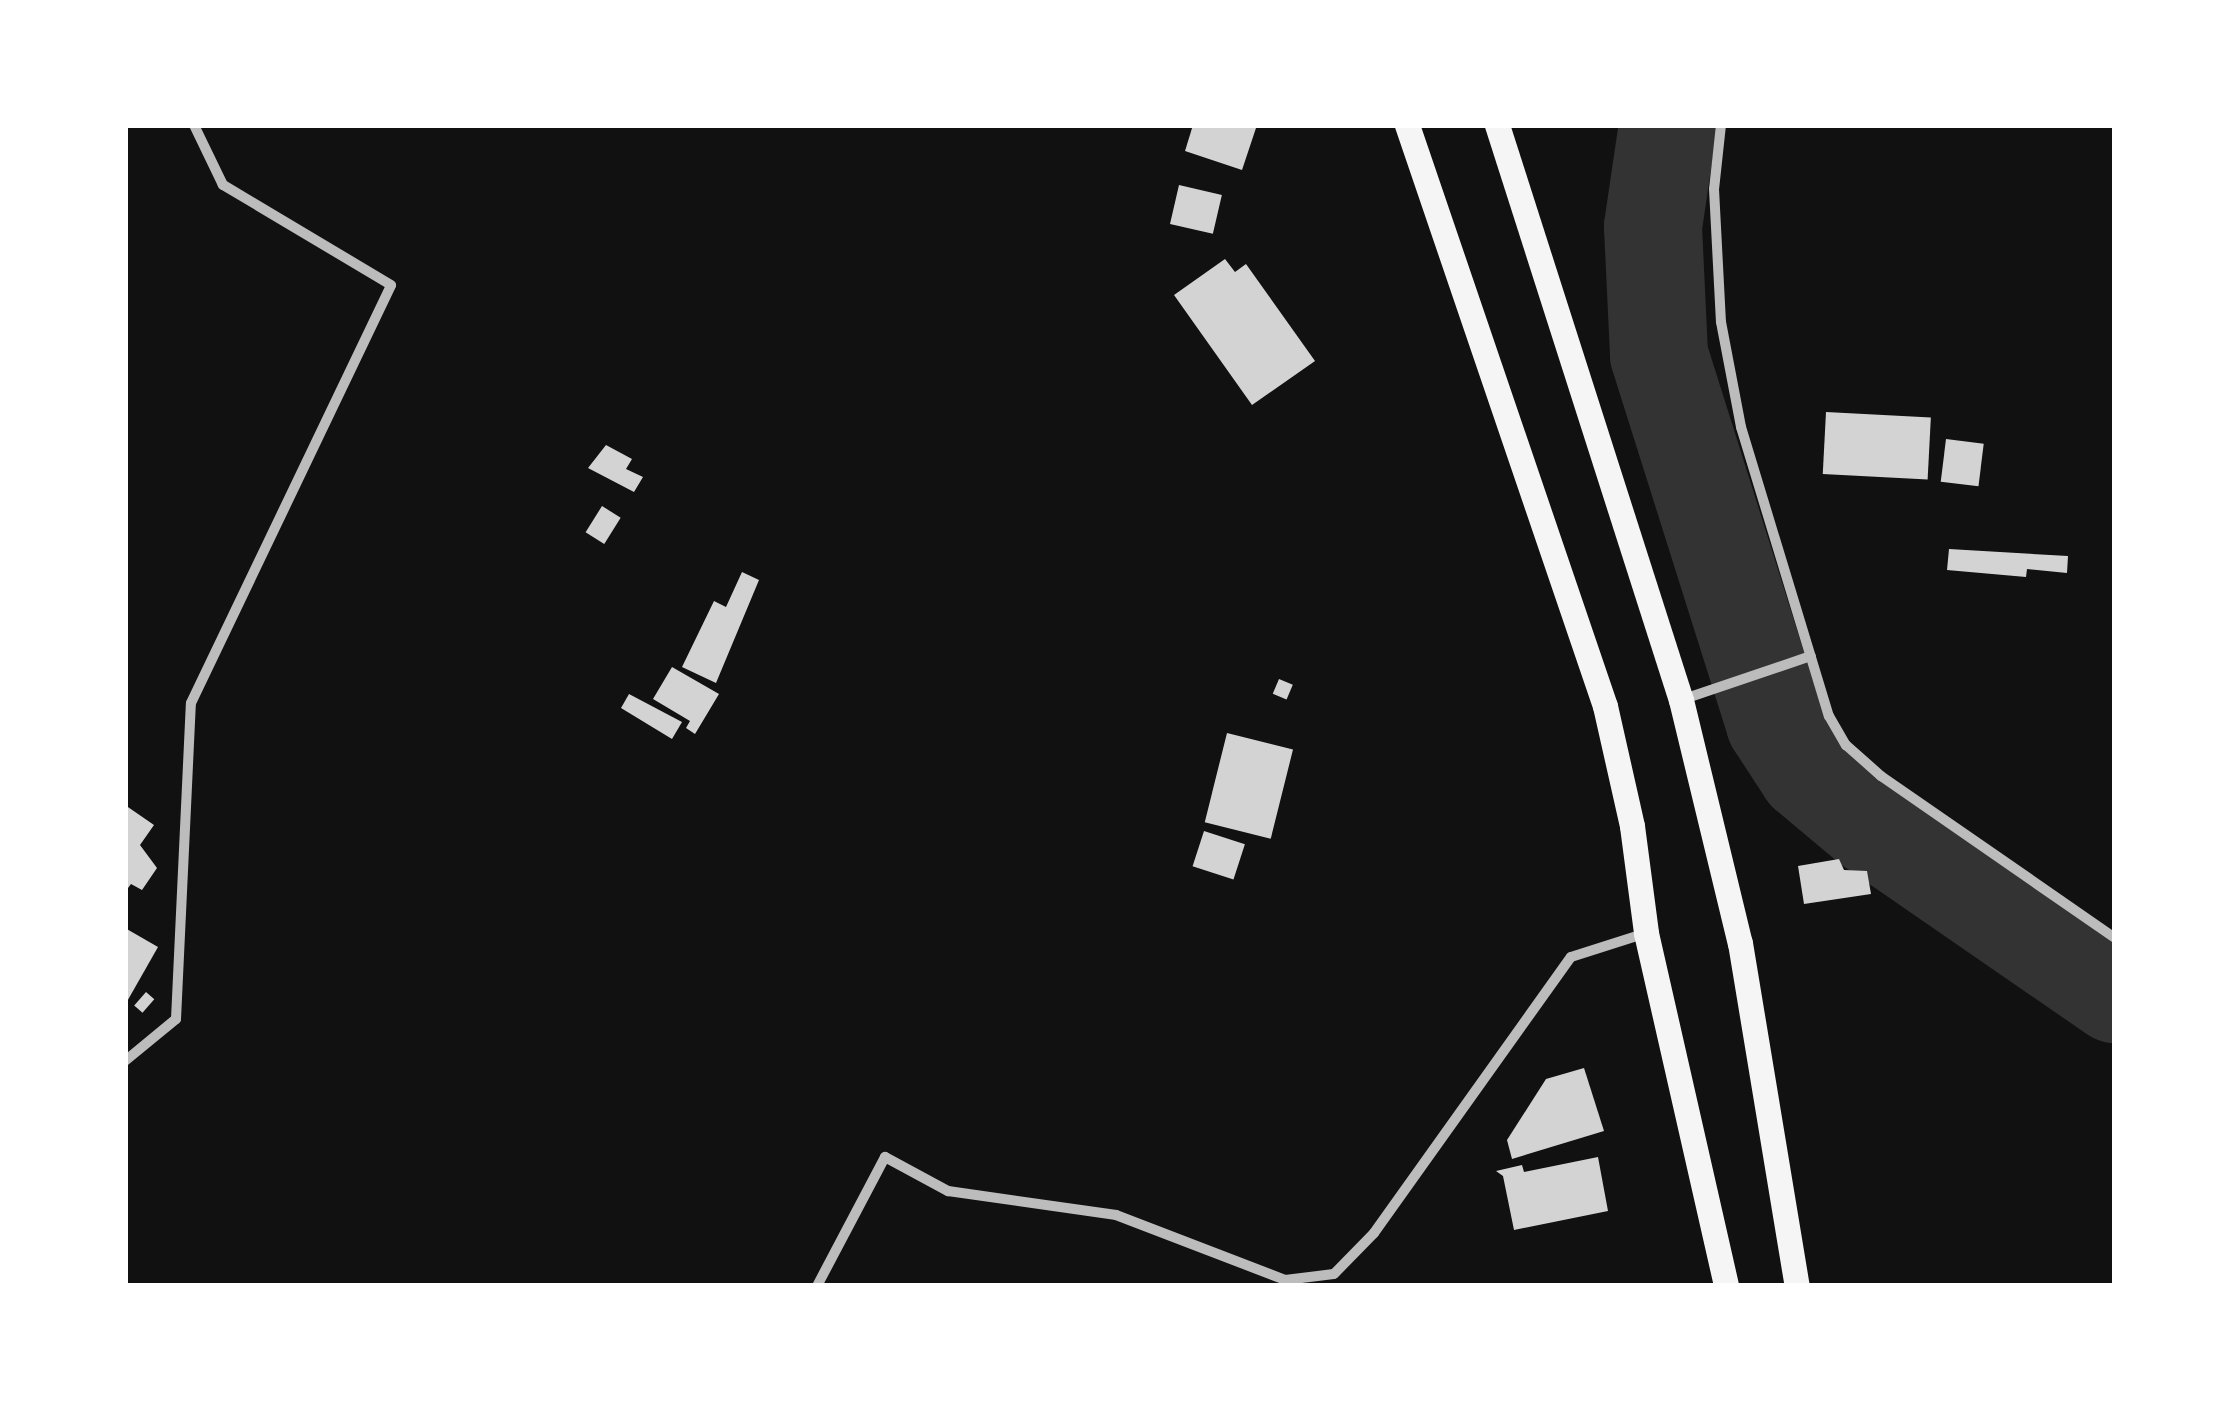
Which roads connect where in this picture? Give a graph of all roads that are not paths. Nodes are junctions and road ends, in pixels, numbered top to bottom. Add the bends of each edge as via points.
1 (194, 125) edge
2 (1407, 125) edge
3 (1497, 125) edge
4 (1721, 125) edge
5 (1810, 656) junction
6 (1680, 700) junction
7 (1646, 933) junction
8 (2115, 938) edge
9 (125, 1061) edge
10 (817, 1286) edge
11 (1726, 1286) edge
12 (1798, 1286) edge

1 - 9 street via 223,185 391,286 192,704 176,1019
2 - 7 main road via 1605,706 1632,826
3 - 6 main road
4 - 5 street via 1714,189 1721,322 1741,428
5 - 6 street
5 - 8 street via 1846,745
6 - 12 main road via 1740,943
7 - 10 street via 1571,957 1374,1232 1334,1274 1285,1280 1116,1215 948,1191 885,1157
7 - 11 main road

